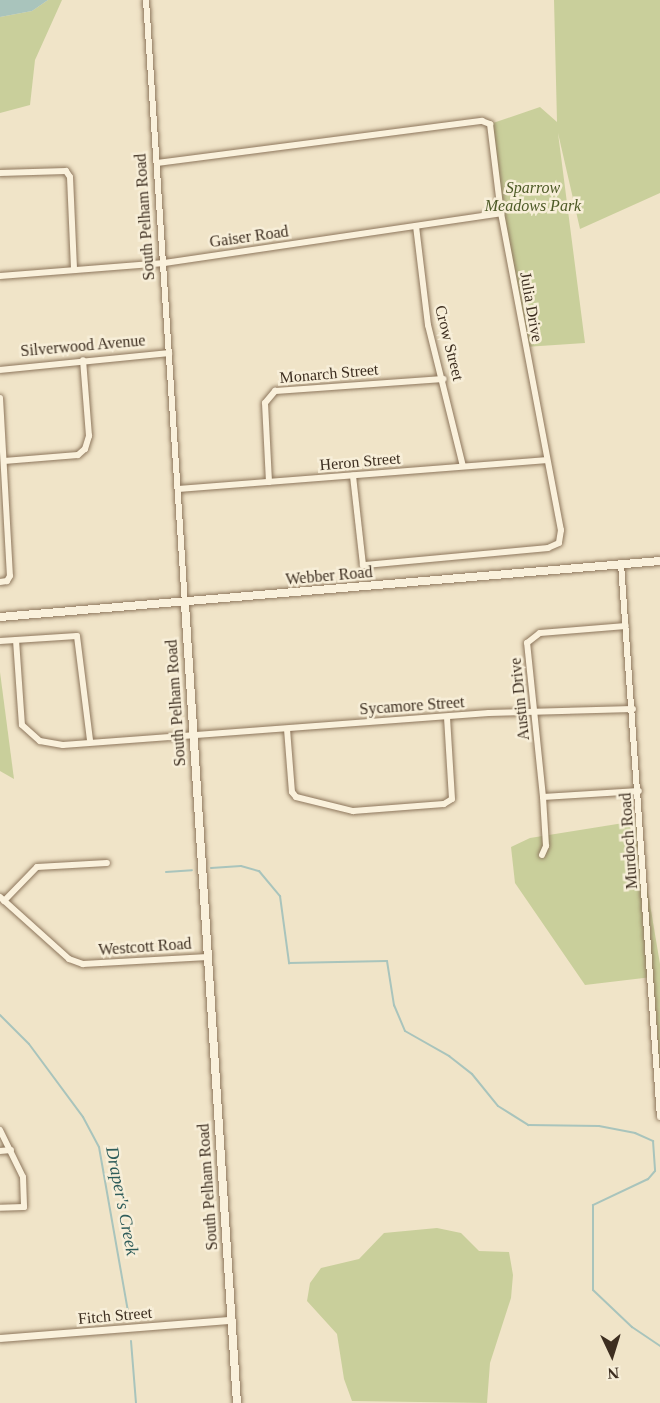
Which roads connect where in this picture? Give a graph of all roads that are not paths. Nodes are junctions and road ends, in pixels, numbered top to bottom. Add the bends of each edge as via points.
1 (146, 0) edge
2 (157, 163) junction
3 (0, 173) edge
4 (501, 213) junction
5 (416, 226) junction
6 (164, 263) junction
7 (74, 270) junction
8 (0, 276) edge
9 (169, 353) junction
10 (83, 360) junction
11 (0, 370) edge
12 (444, 379) junction
13 (0, 398) edge
14 (545, 460) junction
15 (4, 461) junction
16 (463, 466) junction
17 (353, 476) junction
18 (269, 482) junction
19 (178, 489) junction
20 (660, 561) edge
21 (621, 564) junction
22 (0, 582) edge
23 (185, 604) junction
24 (0, 617) edge
25 (626, 627) junction
26 (16, 640) junction
27 (0, 641) edge
28 (633, 709) junction
29 (535, 715) junction
30 (447, 717) junction
31 (287, 729) junction
32 (194, 736) junction
33 (90, 740) dead end
34 (639, 791) junction
35 (543, 797) junction
36 (542, 855) dead end
37 (107, 863) dead end
38 (2, 899) edge
39 (208, 957) junction
40 (660, 1117) edge
41 (0, 1130) edge
42 (11, 1150) junction
43 (0, 1151) edge
44 (0, 1208) edge
45 (231, 1320) junction
46 (0, 1338) edge
47 (237, 1403) edge

1 - 2 street, South Pelham Road
2 - 4 street, Julia Drive via 482,121 490,124
2 - 6 street, South Pelham Road
3 - 7 street via 66,171
4 - 5 street, Gaiser Road
4 - 14 street, Julia Drive
5 - 6 street, Gaiser Road
5 - 12 street, Crow Street via 428,325
6 - 7 street, Gaiser Road
6 - 9 street, South Pelham Road
7 - 8 street, Gaiser Road
9 - 10 street, Silverwood Avenue
9 - 19 street, South Pelham Road
10 - 11 street, Silverwood Avenue
10 - 15 street via 89,436 83,452
12 - 16 street, Crow Street
12 - 18 street, Monarch Street via 275,391 265,403
13 - 15 street
14 - 16 street, Heron Street
14 - 17 street, Julia Drive via 561,530 559,543 549,548 363,565
15 - 22 street via 10,576
16 - 17 street, Heron Street
17 - 18 street, Heron Street
18 - 19 street, Heron Street
19 - 23 street, South Pelham Road
20 - 21 main road, Webber Road
21 - 23 main road, Webber Road
21 - 25 street, Murdoch Road
23 - 24 main road, Webber Road
23 - 32 main road, South Pelham Road
25 - 28 street, Murdoch Road
25 - 29 street, Austin Drive via 531,636 527,643
26 - 27 street
26 - 32 street, Sycamore Street via 22,725 40,741 63,745
26 - 33 street via 77,636
28 - 29 street, Sycamore Street
28 - 34 street, Murdoch Road
29 - 30 street, Sycamore Street
29 - 35 street, Austin Drive
30 - 31 street, Sycamore Street
30 - 31 street via 452,799 444,804 352,812 296,797 292,792
31 - 32 street, Sycamore Street
32 - 39 main road, South Pelham Road
34 - 35 street
34 - 40 street, Murdoch Road
35 - 36 street, Austin Drive via 546,846
37 - 38 street via 37,867
38 - 39 street, Westcott Road via 69,959 83,964
39 - 45 main road, South Pelham Road
41 - 42 street
42 - 43 street
42 - 44 street via 23,1177 24,1207
45 - 46 street, Fitch Street
45 - 47 main road, South Pelham Road

